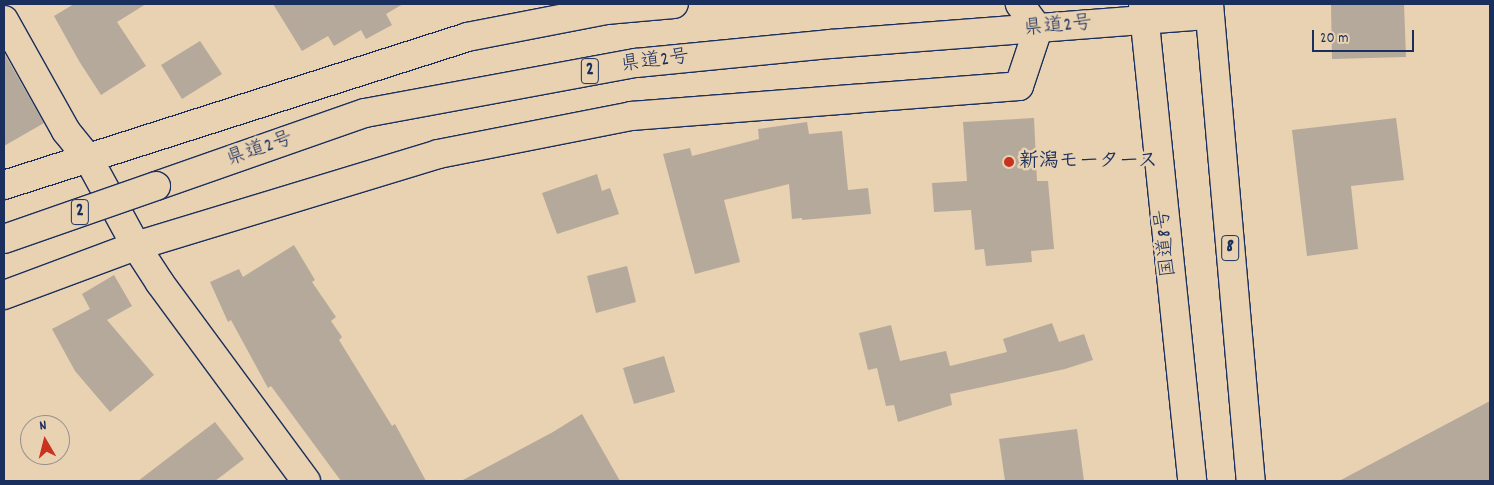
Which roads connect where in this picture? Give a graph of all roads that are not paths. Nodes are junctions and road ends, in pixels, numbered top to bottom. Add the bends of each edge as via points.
1 (674, 4) edge
2 (1020, 4) edge
3 (1209, 9) edge
4 (1143, 12) edge
5 (4, 20) edge
6 (1038, 29) junction
7 (88, 158) junction
8 (4, 185) edge
9 (4, 238) edge
10 (136, 246) junction
11 (4, 294) edge
12 (306, 481) edge
13 (1192, 481) edge
14 (1252, 481) edge

1 - 7 main road via 606,10 468,37
2 - 6 main road
3 - 4 main road, 県道2号 / 2
3 - 14 main road, 8
4 - 6 main road, 県道2号 / 2
4 - 13 main road, 国道8号
5 - 7 main road via 66,131
6 - 9 main road, 県道2号 / 2, bridge via 636,63 366,113
6 - 10 main road via 1019,86 632,116 438,154
7 - 8 main road
7 - 10 main road
10 - 11 main road
10 - 12 main road

